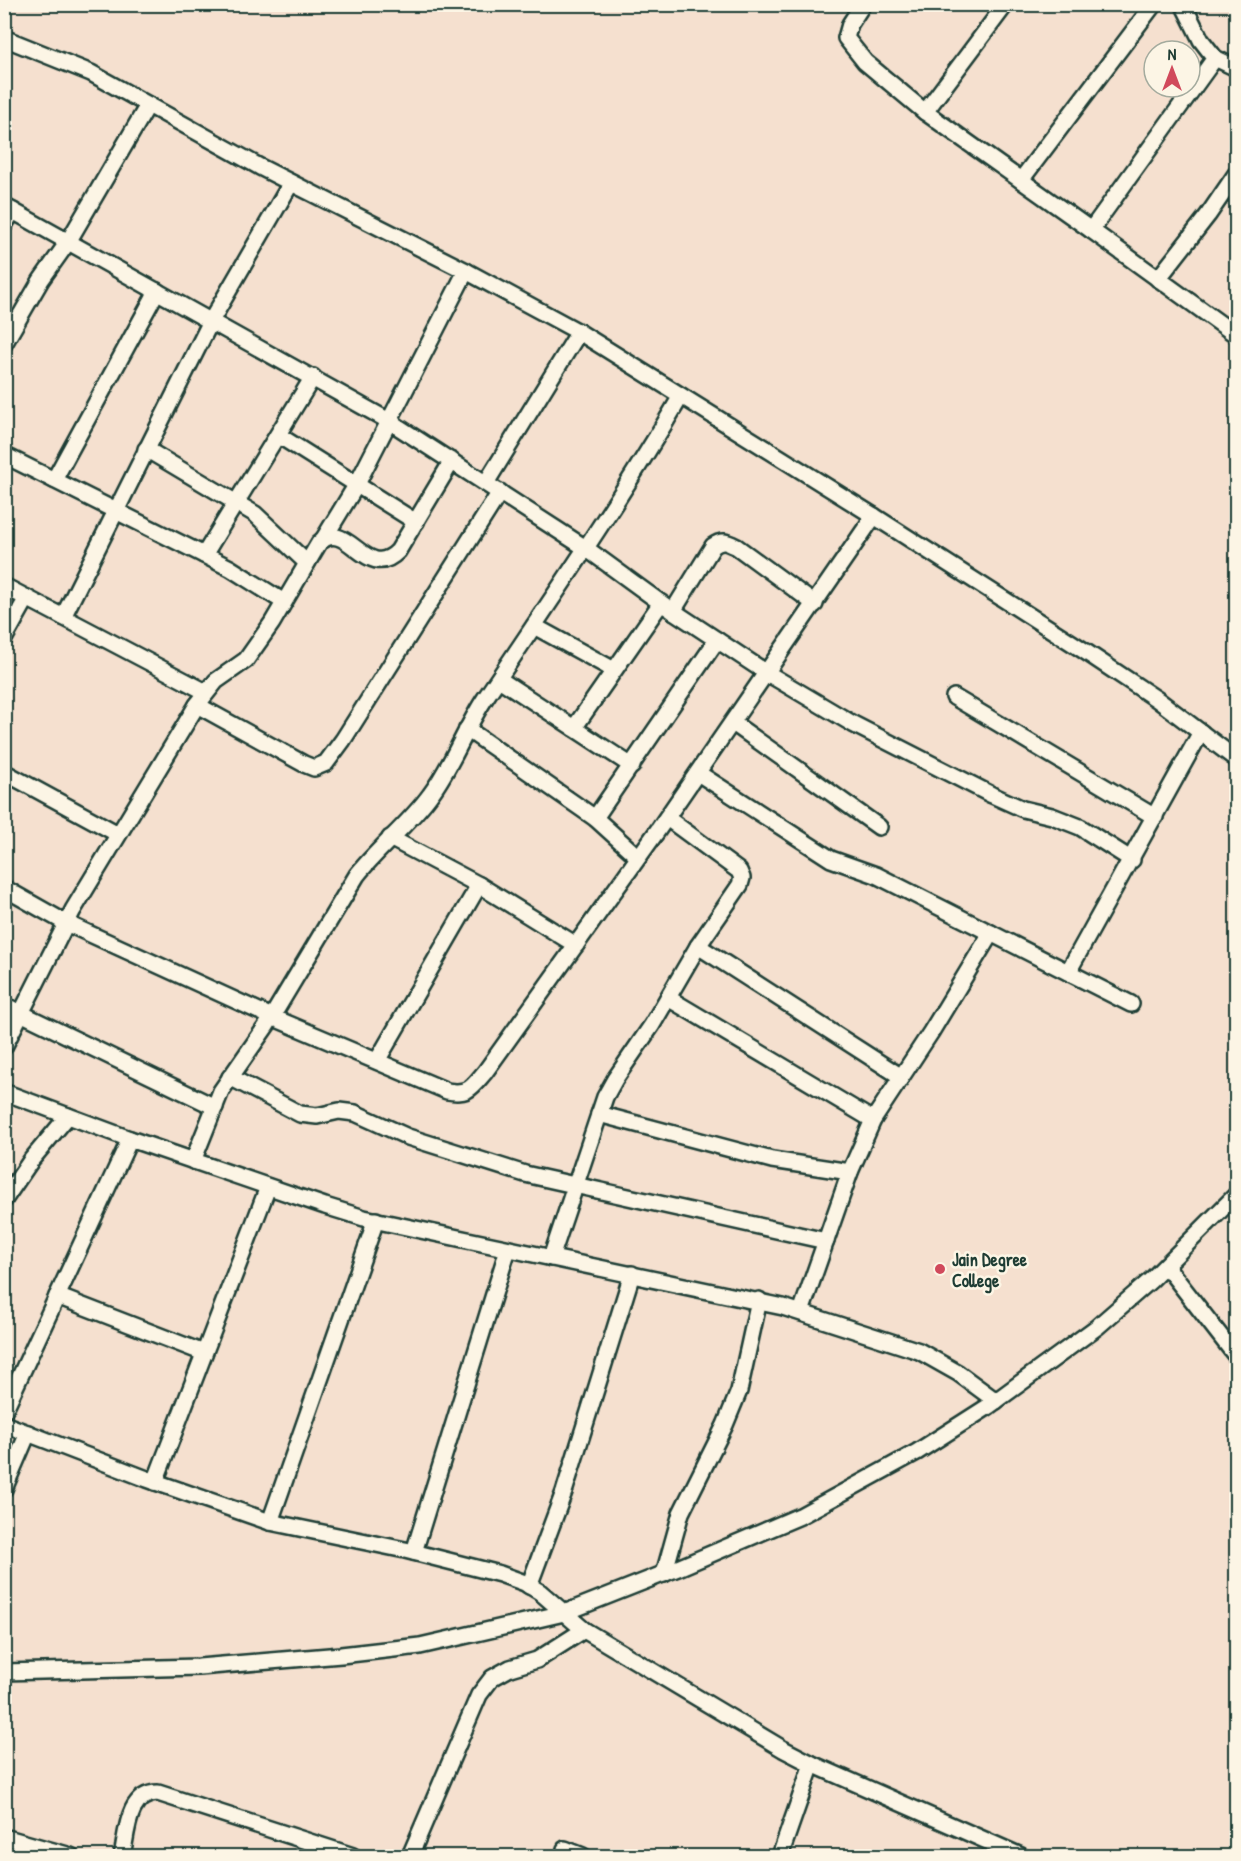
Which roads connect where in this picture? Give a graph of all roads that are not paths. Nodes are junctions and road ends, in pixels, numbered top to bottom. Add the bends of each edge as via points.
1 (863, 4) edge
2 (1006, 4) edge
3 (1154, 4) edge
4 (1183, 4) edge
5 (4, 38) edge
6 (1215, 58) junction
7 (1236, 68) edge
8 (148, 105) junction
9 (926, 112) junction
10 (1236, 174) edge
11 (1021, 180) junction
12 (291, 183) junction
13 (9, 208) edge
14 (4, 225) edge
15 (1090, 230) junction
16 (68, 242) junction
17 (466, 271) junction
18 (1158, 279) junction
19 (157, 291) junction
20 (211, 321) junction
21 (579, 332) junction
22 (1236, 335) edge
23 (4, 344) edge
24 (313, 377) junction
25 (681, 396) junction
26 (389, 421) junction
27 (278, 435) junction
28 (146, 449) junction
29 (6, 460) edge
30 (452, 461) junction
31 (54, 480) junction
32 (486, 483) junction
33 (357, 484) junction
34 (500, 492) junction
35 (237, 502) junction
36 (116, 511) junction
37 (874, 516) junction
38 (416, 522) junction
39 (323, 540) junction
40 (587, 549) junction
41 (204, 555) junction
42 (307, 563) junction
43 (4, 586) edge
44 (27, 598) junction
45 (284, 602) junction
46 (815, 604) junction
47 (667, 607) junction
48 (63, 617) junction
49 (534, 626) junction
50 (4, 639) edge
51 (717, 640) junction
52 (614, 670) junction
53 (767, 673) junction
54 (499, 679) junction
55 (954, 696) dead end
56 (201, 699) junction
57 (733, 723) junction
58 (574, 728) junction
59 (467, 729) junction
60 (1201, 732) junction
61 (1236, 759) edge
62 (632, 766) junction
63 (4, 772) edge
64 (698, 773) junction
65 (596, 818) junction
66 (667, 818) junction
67 (1155, 818) junction
68 (879, 827) dead end
69 (118, 834) junction
70 (390, 838) junction
71 (638, 857) junction
72 (1132, 860) junction
73 (479, 885) junction
74 (4, 888) edge
75 (66, 923) junction
76 (991, 933) junction
77 (576, 945) junction
78 (698, 946) junction
79 (1068, 972) junction
80 (668, 998) junction
81 (1131, 1004) dead end
82 (4, 1005) edge
83 (21, 1013) junction
84 (272, 1017) junction
85 (4, 1047) edge
86 (377, 1061) junction
87 (230, 1077) junction
88 (900, 1077) junction
89 (4, 1092) edge
90 (215, 1107) junction
91 (599, 1114) junction
92 (68, 1116) junction
93 (873, 1120) junction
94 (130, 1139) junction
95 (193, 1161) junction
96 (850, 1173) junction
97 (575, 1185) junction
98 (268, 1187) junction
99 (1236, 1195) edge
100 (4, 1200) edge
101 (376, 1220) junction
102 (826, 1241) junction
103 (508, 1249) junction
104 (551, 1258) junction
105 (1166, 1266) junction
106 (632, 1274) junction
107 (57, 1296) junction
108 (759, 1300) junction
109 (801, 1312) junction
110 (204, 1353) junction
111 (1236, 1356) edge
112 (996, 1401) junction
113 (4, 1411) edge
114 (4, 1424) edge
115 (28, 1433) junction
116 (155, 1482) junction
117 (4, 1489) edge
118 (270, 1522) junction
119 (414, 1552) junction
120 (664, 1574) junction
121 (529, 1586) junction
122 (564, 1613) junction
123 (584, 1630) junction
124 (4, 1672) edge
125 (812, 1764) junction
126 (4, 1837) edge
127 (565, 1849) dead end
128 (1018, 1856) edge
129 (71, 1857) edge
130 (122, 1857) edge
131 (352, 1857) edge
132 (411, 1857) edge
133 (583, 1857) edge
134 (780, 1857) edge

1 - 9 street via 846,38 865,62
2 - 9 street
3 - 11 street
4 - 6 street
5 - 8 street via 91,73
6 - 7 street
6 - 15 street
8 - 12 street
8 - 16 street
9 - 11 street
10 - 18 street
11 - 15 street
12 - 17 street
12 - 20 street
13 - 14 street
13 - 16 street
15 - 18 street
16 - 19 street
16 - 23 street
17 - 21 street
17 - 26 street
18 - 22 street
19 - 20 street
19 - 31 street
20 - 24 street
20 - 28 street
21 - 25 street
21 - 32 street
24 - 26 street
24 - 27 street
25 - 37 street
25 - 40 street
26 - 30 street
26 - 33 street
27 - 33 street
27 - 35 street
28 - 35 street
28 - 36 street
29 - 31 street
30 - 32 street
30 - 38 street
31 - 36 street
32 - 34 street
33 - 38 street
33 - 39 street
34 - 40 street
34 - 56 street via 326,763 314,768 304,764
35 - 41 street
35 - 42 street
36 - 41 street
36 - 48 street
37 - 46 street
37 - 60 street via 1083,650
38 - 39 street via 398,551 384,561 369,558 339,538
39 - 42 street
40 - 47 street
40 - 49 street
41 - 45 street
42 - 45 street
43 - 44 street
44 - 48 street
44 - 50 street
45 - 56 street via 246,660 216,681
46 - 47 street via 737,547 719,542
46 - 53 street
47 - 51 street
47 - 52 street
48 - 56 street
49 - 52 street
49 - 54 street
51 - 53 street
51 - 62 street
52 - 58 street
53 - 57 street
53 - 72 street via 877,737 1023,809 1080,827
54 - 58 street
54 - 59 street
55 - 67 street
56 - 69 street
57 - 64 street
57 - 68 street
58 - 62 street
59 - 65 street
59 - 70 street via 434,790
60 - 61 street
60 - 67 street
62 - 65 street
63 - 69 street
64 - 66 street
64 - 76 street via 831,859 876,875
65 - 71 street
66 - 71 street
66 - 78 street via 739,871 742,878
67 - 72 street
69 - 75 street
70 - 73 street
70 - 84 street via 357,875
71 - 77 street
72 - 79 street
73 - 77 street
73 - 86 street
74 - 75 street
75 - 83 street
75 - 84 street
76 - 79 street
76 - 88 street
77 - 86 street via 471,1088 457,1093 447,1091
78 - 80 street
78 - 88 street
79 - 81 street
80 - 91 street via 615,1078
80 - 93 street
82 - 83 street
83 - 85 street
83 - 90 street
84 - 86 street
84 - 87 street
87 - 90 street
87 - 97 street via 300,1114 355,1113 408,1137 525,1174
88 - 93 street
89 - 92 street
90 - 95 street
91 - 96 street via 772,1160
91 - 97 street
92 - 94 street
92 - 100 street
93 - 96 street
94 - 95 street
94 - 107 street
95 - 98 street
96 - 102 street
97 - 102 street
97 - 104 street
98 - 101 street
98 - 110 street
99 - 105 street
101 - 103 street
101 - 118 street
102 - 109 street
103 - 104 street
103 - 119 street
104 - 106 street
105 - 111 street
105 - 112 street via 1097,1326
106 - 108 street
106 - 121 street via 564,1492
107 - 110 street
107 - 113 street
108 - 109 street
108 - 120 street via 739,1391 681,1513
109 - 112 street via 919,1351
110 - 116 street
112 - 120 street via 917,1452 800,1516
114 - 115 street
115 - 116 street
115 - 117 street
116 - 118 street
118 - 119 street
119 - 121 street via 500,1574
120 - 122 street
121 - 122 street
122 - 123 street
122 - 124 street via 420,1646 341,1655 199,1667
123 - 125 street
123 - 132 street via 537,1660 492,1678 479,1695
125 - 128 street
125 - 134 street
126 - 129 street
127 - 133 street
130 - 131 street via 132,1809 147,1793

